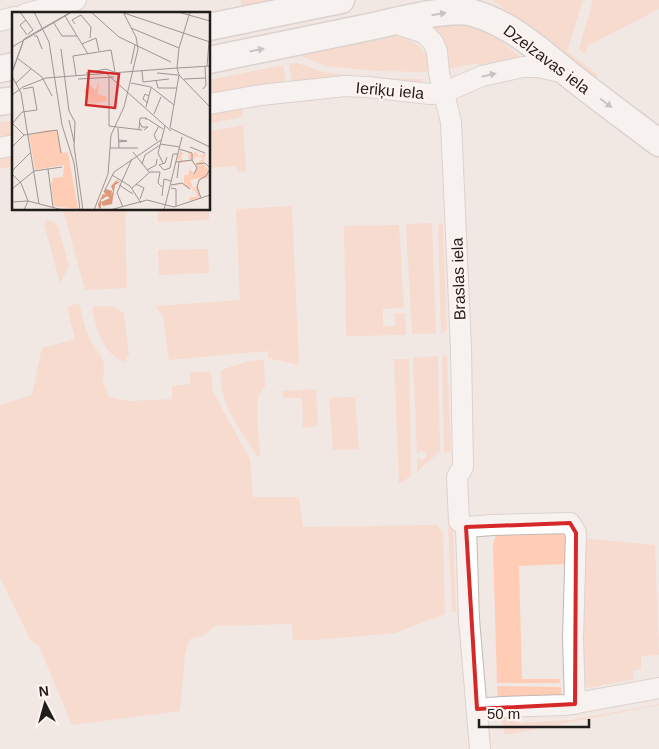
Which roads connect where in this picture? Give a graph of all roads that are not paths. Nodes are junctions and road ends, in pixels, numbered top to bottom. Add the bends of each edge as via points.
1 (76, 0) edge
2 (341, 0) edge
3 (32, 12) edge
4 (391, 22) junction
5 (210, 27) edge
6 (210, 60) edge
7 (567, 73) junction
8 (443, 93) junction
9 (210, 104) edge
10 (659, 143) edge
11 (466, 527) junction
12 (659, 688) edge
13 (575, 704) junction
14 (476, 709) junction
15 (480, 749) edge

1 - 3 street
2 - 5 main road
6 -> 4 main road
4 -> 7 main road, Dzelzavas iela via 454,12 472,13 499,23 526,39
4 - 8 street, Braslas iela via 424,33 433,42
8 -> 7 street, Ieriķu iela via 482,76 523,68 539,67
7 -> 10 main road, Dzelzavas iela
8 - 9 street, Ieriķu iela via 345,86 261,94
8 - 11 street, Braslas iela via 451,122 461,349 463,467 457,477 458,510 459,521
11 - 13 street via 570,523 574,529
11 - 14 street, Braslas iela
12 - 13 street
13 - 14 street
14 - 15 street, Braslas iela

